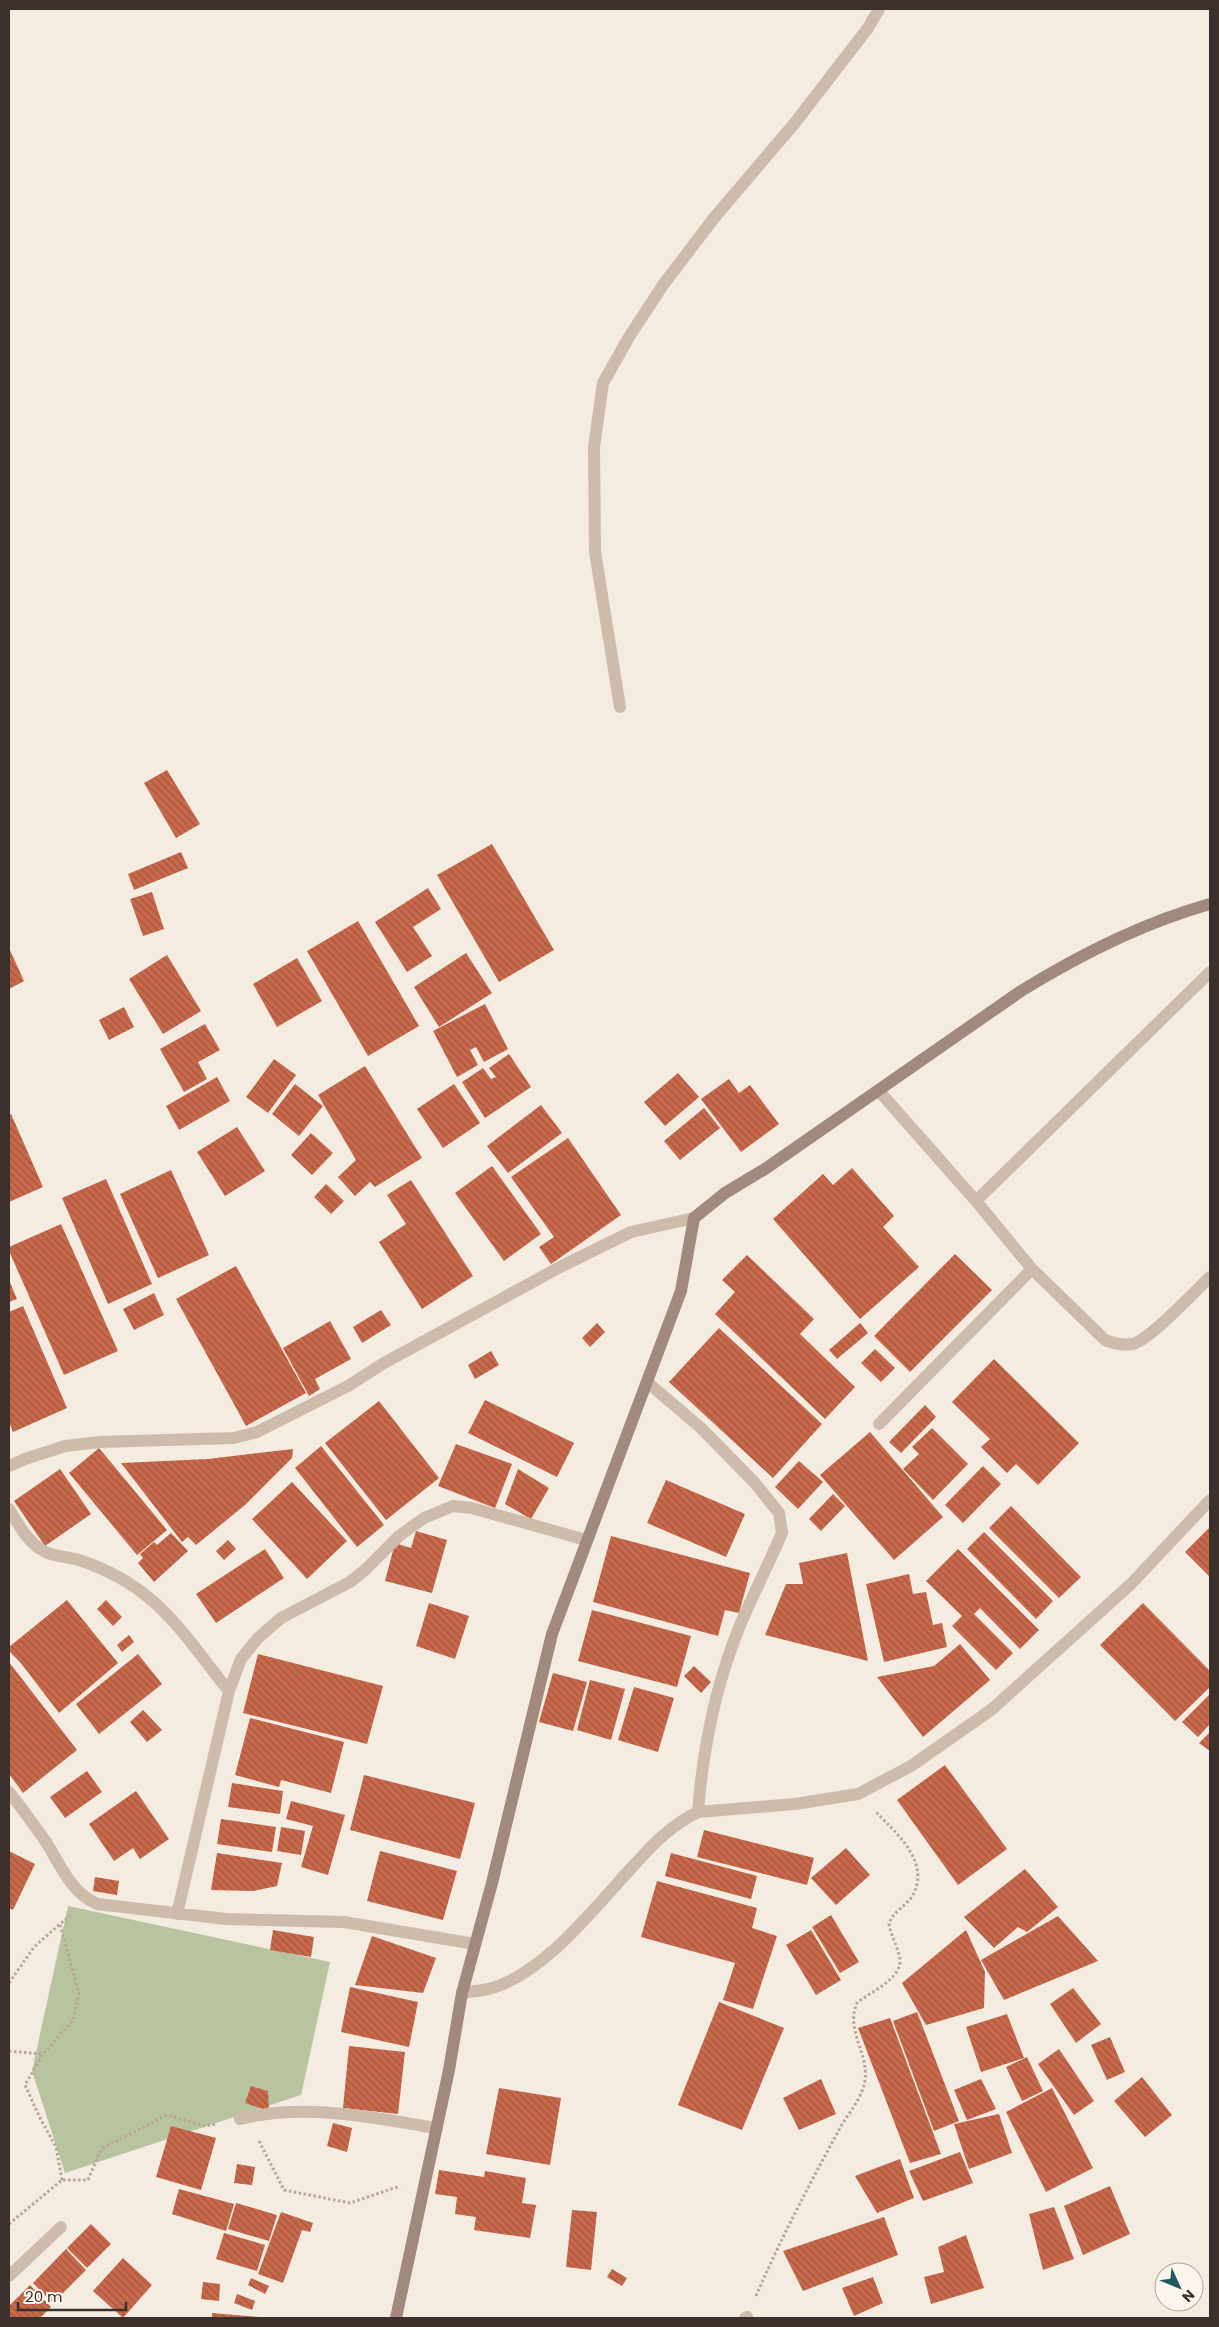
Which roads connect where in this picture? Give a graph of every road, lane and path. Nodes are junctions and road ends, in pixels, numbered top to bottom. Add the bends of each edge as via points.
1 (879, 9) edge
2 (620, 706) dead end
3 (1210, 904) edge
4 (1210, 972) edge
5 (879, 1091) junction
6 (976, 1201) junction
7 (694, 1218) junction
8 (1032, 1269) junction
9 (1210, 1277) edge
10 (647, 1382) junction
11 (879, 1424) dead end
12 (9, 1466) edge
13 (1210, 1500) edge
14 (9, 1509) edge
15 (586, 1540) junction
16 (229, 1691) junction
17 (9, 1792) edge
18 (858, 1794) junction
19 (698, 1812) junction
20 (91, 1901) junction
21 (176, 1914) junction
22 (60, 1924) junction
23 (475, 1944) junction
24 (9, 1983) edge
25 (462, 1993) junction
26 (9, 2051) edge
27 (42, 2054) junction
28 (240, 2119) junction
29 (436, 2128) junction
30 (425, 2178) junction
31 (62, 2180) junction
32 (9, 2224) edge
33 (61, 2227) dead end
34 (9, 2276) edge
35 (746, 2317) edge
36 (396, 2318) edge

1 - 2 street via 794,124 714,218 663,285 604,383 594,447 595,552
3 - 5 street via 1169,916 1100,946 1054,971
4 - 6 street
5 - 6 street
5 - 7 street via 725,1193
6 - 8 street
7 - 10 street via 681,1291
7 - 12 street via 631,1232 562,1266 348,1386 256,1432 234,1438 65,1446
8 - 9 street via 1106,1340 1118,1345 1133,1344 1148,1336
8 - 11 street
10 - 15 street
10 - 19 street via 743,1469 772,1502 783,1524 723,1676 707,1732
13 - 18 street via 1131,1584 991,1710 938,1750
14 - 16 street via 38,1548 103,1570 149,1597
15 - 16 street via 472,1508 453,1506 441,1509 399,1536 350,1582 281,1618 263,1633 241,1659
15 - 23 street via 552,1634 495,1874
16 - 21 street
17 - 20 street via 68,1879
18 - 19 street via 795,1804
18 - 35 path via 903,1839 916,1862 917,1879 911,1897 889,1924 900,1966 890,1979 862,1998 855,2007 853,2026 865,2068 863,2089 788,2226
19 - 25 street via 664,1834 571,1934 521,1974 493,1988
20 - 21 street
20 - 22 path
21 - 23 street via 226,1919 344,1922
22 - 24 path via 34,1947
22 - 27 path via 79,1994 73,2020
23 - 25 street
25 - 29 street via 450,2070
26 - 27 path
27 - 31 path via 24,2085 56,2147
28 - 29 street via 282,2111 327,2112
28 - 30 path via 259,2142 284,2190 350,2203
28 - 31 path via 205,2126 167,2115 101,2150 88,2180
29 - 30 street
30 - 36 street via 411,2258
31 - 32 path
33 - 34 street

